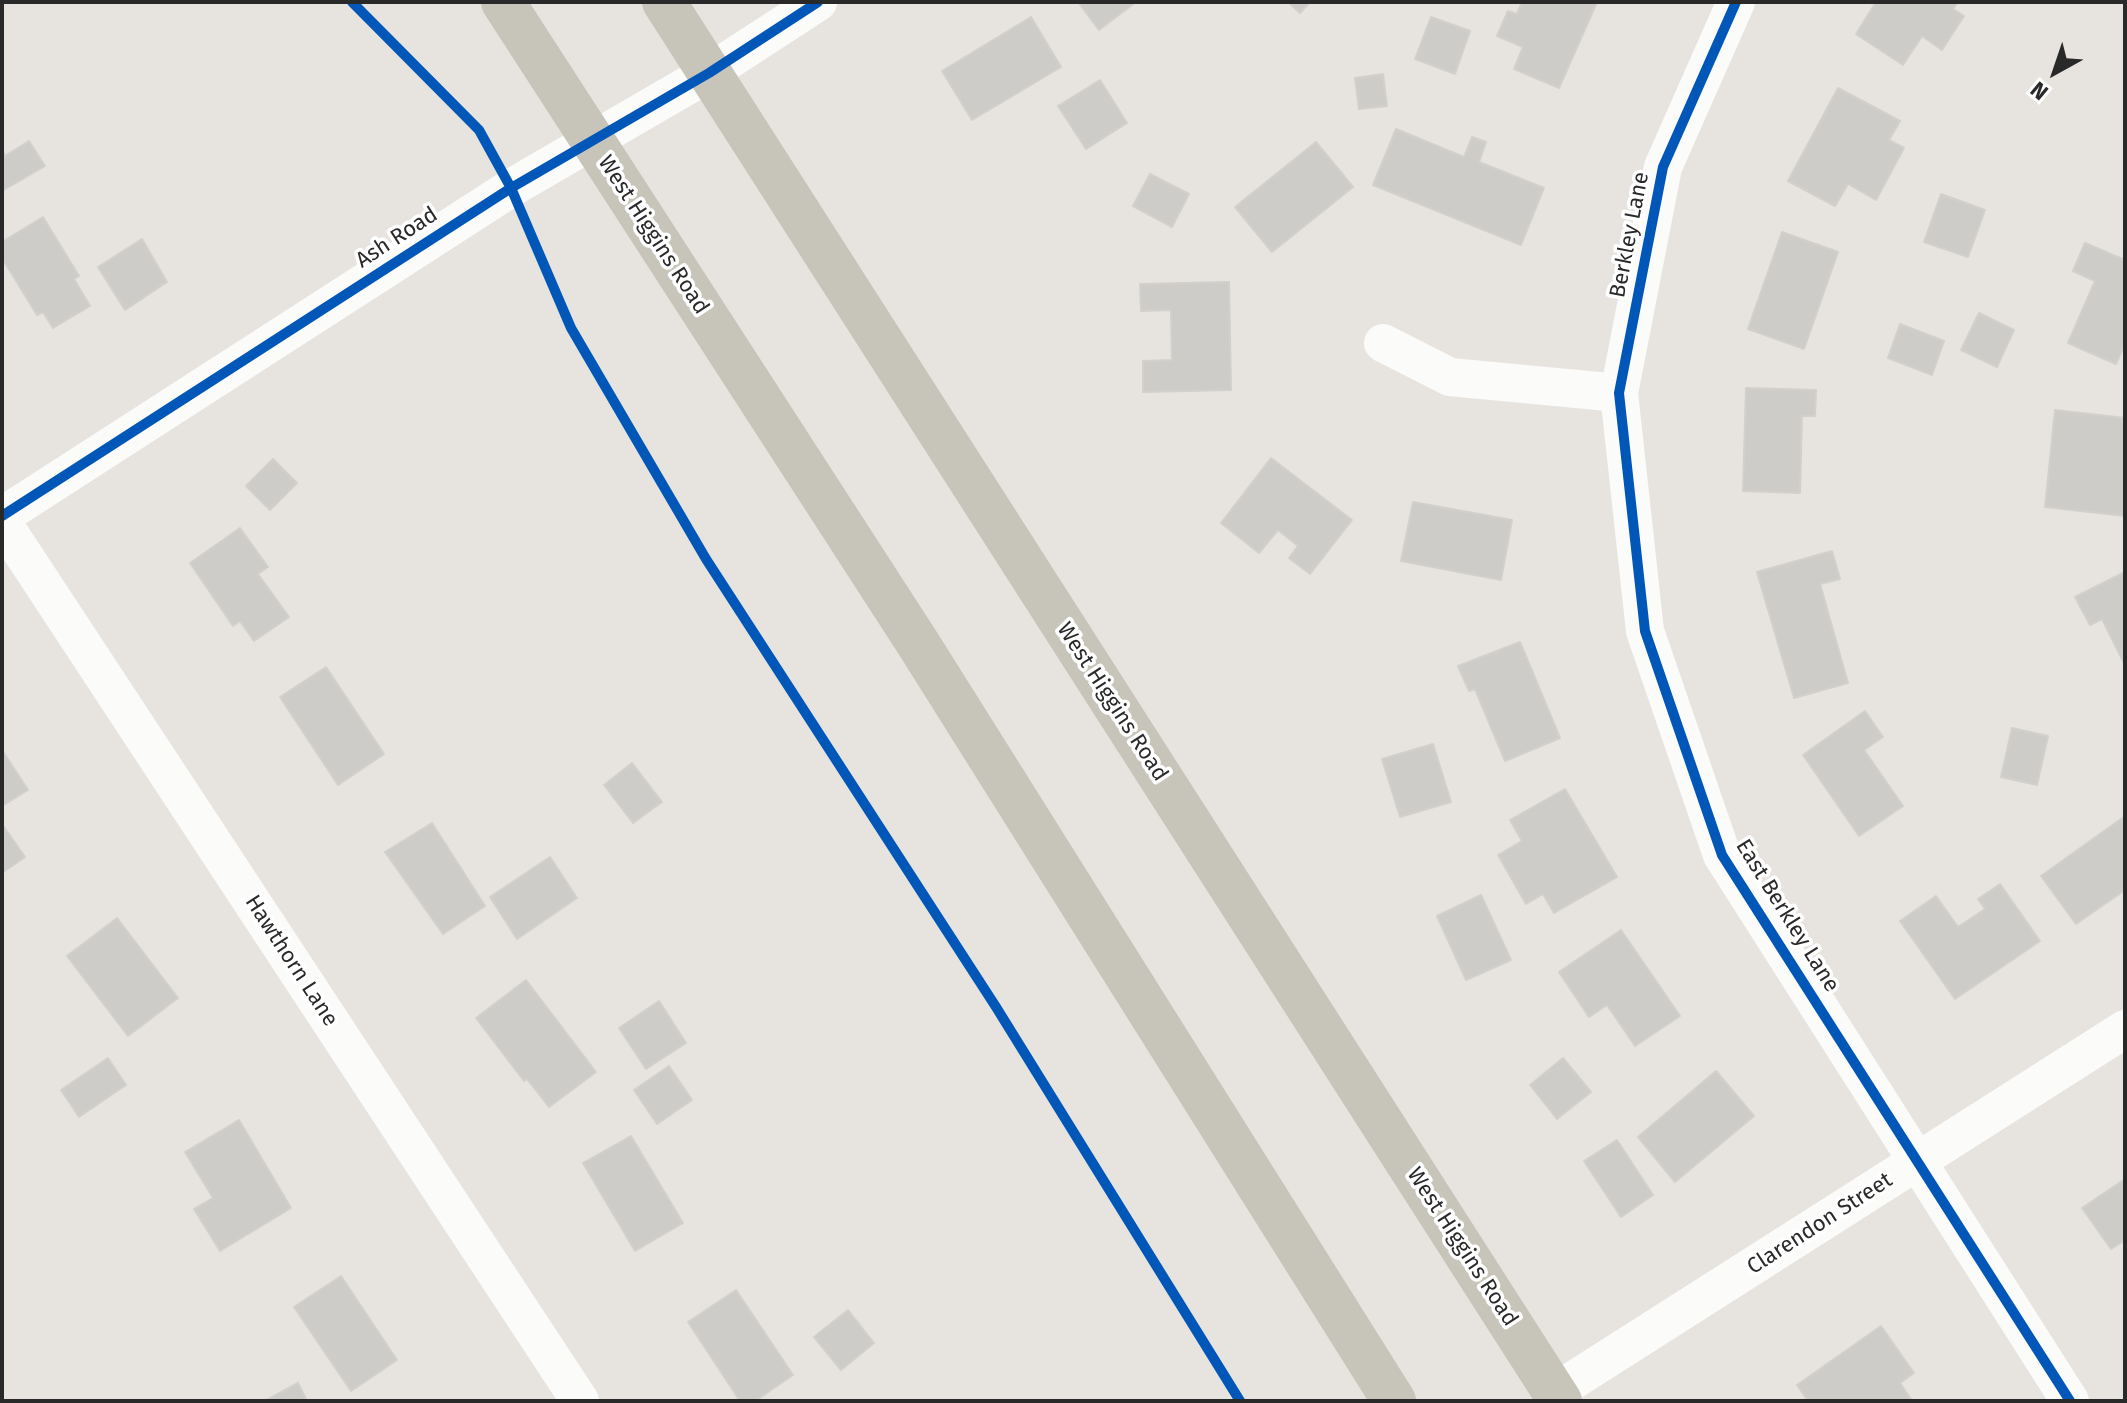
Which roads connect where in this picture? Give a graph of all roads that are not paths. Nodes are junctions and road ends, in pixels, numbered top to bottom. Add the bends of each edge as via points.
1 (503, 2) edge
2 (664, 2) edge
3 (818, 2) edge
4 (1736, 2) edge
5 (709, 73) junction
6 (593, 142) junction
7 (1383, 343) dead end
8 (1619, 393) junction
9 (2, 519) edge
10 (2125, 1029) edge
11 (1918, 1161) junction
12 (1558, 1397) edge
13 (580, 1401) edge
14 (1394, 1401) edge
15 (2070, 1401) edge

1 - 6 main road, West Higgins Road
2 - 5 main road, West Higgins Road
3 - 5 street, Ash Road
4 - 8 street, Berkley Lane via 1663,167
5 - 6 street, Ash Road
5 - 12 main road, West Higgins Road
6 - 9 street, Ash Road via 511,188
6 - 14 main road, West Higgins Road via 927,658
7 - 8 street via 1450,377
8 - 11 street, East Berkley Lane via 1645,631 1722,855
9 - 13 street, Hawthorn Lane
10 - 11 street, Clarendon Street
11 - 12 street, Clarendon Street
11 - 15 street, East Berkley Lane

